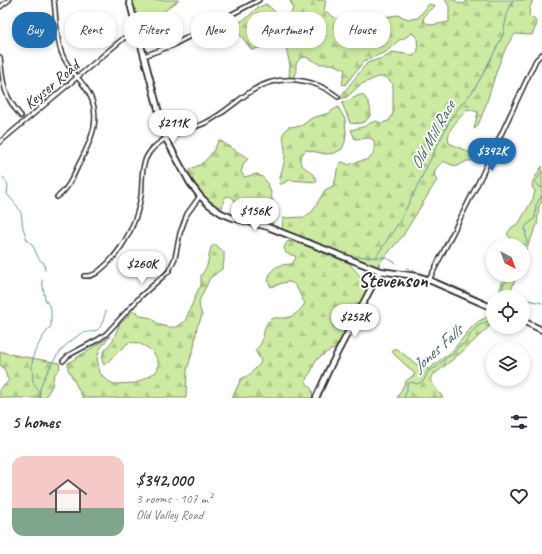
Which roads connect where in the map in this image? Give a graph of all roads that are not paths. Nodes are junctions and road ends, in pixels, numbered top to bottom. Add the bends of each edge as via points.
1 (9, 0) edge
2 (54, 0) edge
3 (129, 0) edge
4 (259, 0) edge
5 (0, 8) edge
6 (132, 12) edge
7 (124, 39) edge
8 (142, 48) edge
9 (542, 54) edge
10 (144, 56) junction
11 (0, 57) edge
12 (77, 78) junction
13 (2, 87) edge
14 (338, 97) dead end
15 (20, 116) dead end
16 (166, 139) junction
17 (0, 142) edge
18 (200, 196) junction
19 (57, 197) dead end
20 (380, 271) junction
21 (84, 276) dead end
22 (429, 280) junction
23 (486, 305) edge
24 (530, 324) edge
25 (542, 330) edge
26 (63, 361) dead end
27 (316, 398) edge

1 - 5 street
2 - 12 street via 60,49
3 - 6 street
4 - 10 street via 171,46
7 - 12 street, Keyser Road
8 - 10 street
9 - 22 street via 536,60
10 - 16 street
11 - 13 street
12 - 17 street, Keyser Road
12 - 19 street via 92,101 95,125 88,146 66,188
13 - 15 street
14 - 16 street via 323,87 307,81 277,81 258,87 205,123
16 - 18 street
16 - 21 street via 151,150 144,161 138,211 125,239 101,270
18 - 20 street via 227,216 268,227
18 - 26 street via 187,214 169,271 141,296 106,334
20 - 22 street
20 - 27 street
22 - 23 street
24 - 25 street

